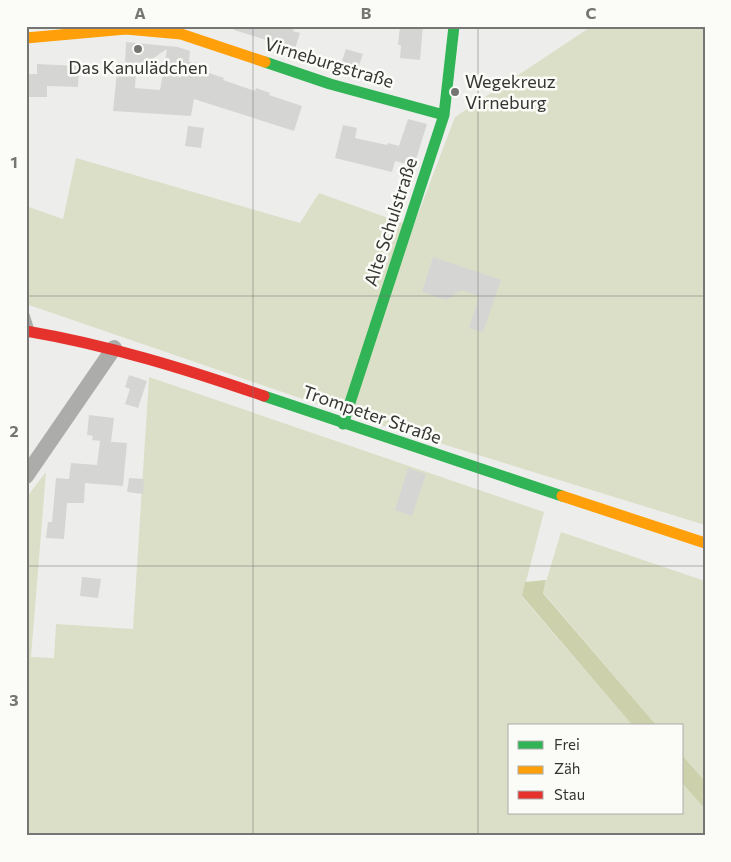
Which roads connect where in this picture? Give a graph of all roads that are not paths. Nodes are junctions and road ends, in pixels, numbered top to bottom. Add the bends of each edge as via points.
1 (454, 26) edge
2 (26, 38) edge
3 (444, 115) junction
4 (26, 316) edge
5 (28, 331) edge
6 (114, 348) junction
7 (343, 424) junction
8 (26, 476) edge
9 (705, 542) edge

1 - 3 street, Alte Schulstraße
2 - 3 street, Virneburgstraße via 126,29 182,34 330,84
3 - 7 street, Alte Schulstraße
4 - 5 lane
5 - 6 street, Trompeter Straße
6 - 7 street, Trompeter Straße via 178,366
6 - 8 street
7 - 9 street, Trompeter Straße

